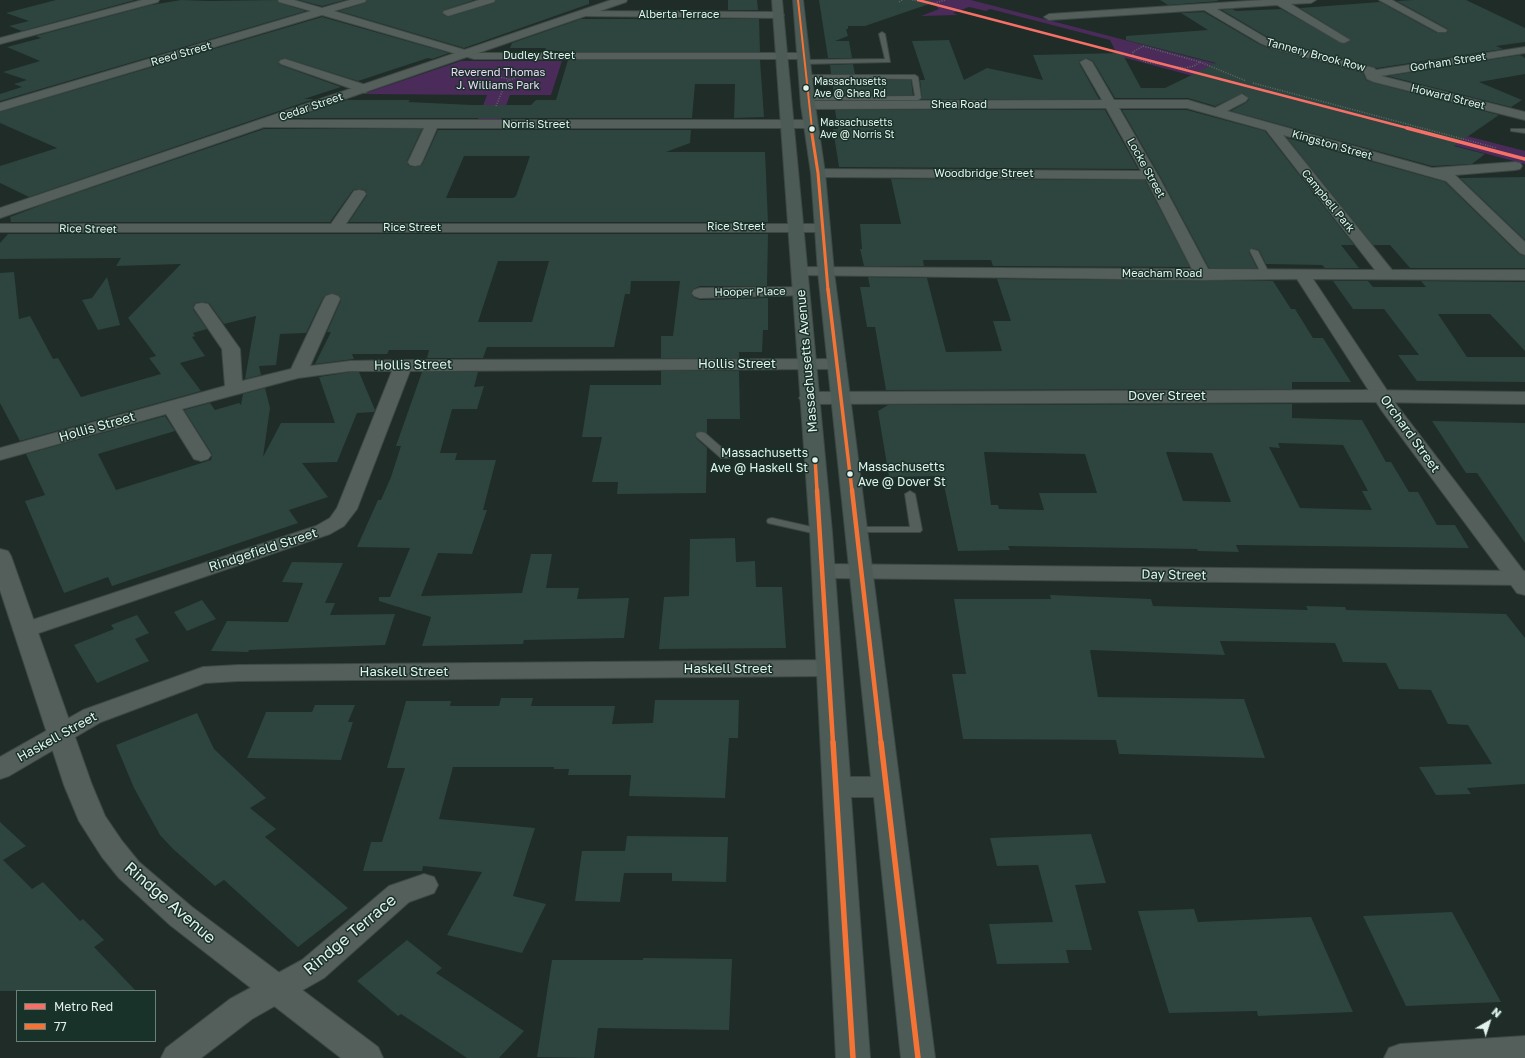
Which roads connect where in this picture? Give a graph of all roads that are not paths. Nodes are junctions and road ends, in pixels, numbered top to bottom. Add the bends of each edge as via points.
1 (154, 0) edge
2 (285, 0) edge
3 (361, 0) edge
4 (490, 0) edge
5 (622, 0) edge
6 (777, 0) edge
7 (798, 0) edge
8 (1195, 0) edge
9 (1311, 0) edge
10 (1384, 0) edge
11 (1279, 2) junction
12 (1207, 7) junction
13 (323, 11) junction
14 (448, 13) dead end
15 (580, 14) junction
16 (778, 15) junction
17 (1049, 17) dead end
18 (0, 30) edge
19 (218, 30) dead end
20 (1442, 30) dead end
21 (882, 34) dead end
22 (16, 36) junction
23 (239, 37) junction
24 (0, 40) edge
25 (1344, 40) dead end
26 (1525, 50) edge
27 (467, 54) junction
28 (782, 56) junction
29 (803, 59) junction
30 (285, 62) dead end
31 (1086, 62) dead end
32 (1371, 76) junction
33 (806, 77) junction
34 (365, 89) junction
35 (1242, 98) dead end
36 (808, 102) junction
37 (1110, 104) junction
38 (0, 107) edge
39 (1525, 109) edge
40 (1506, 111) junction
41 (1216, 112) junction
42 (1525, 116) edge
43 (261, 124) junction
44 (788, 124) junction
45 (811, 124) junction
46 (432, 125) junction
47 (1270, 127) junction
48 (1513, 130) dead end
49 (1525, 131) edge
50 (415, 162) dead end
51 (1515, 166) dead end
52 (1429, 172) junction
53 (818, 173) junction
54 (1150, 175) junction
55 (359, 194) dead end
56 (0, 213) edge
57 (794, 227) junction
58 (0, 228) edge
59 (335, 228) junction
60 (823, 228) junction
61 (1525, 250) edge
62 (1254, 251) dead end
63 (800, 272) junction
64 (826, 272) junction
65 (1387, 274) junction
66 (1203, 275) junction
67 (1266, 275) junction
68 (1302, 275) junction
69 (1525, 275) edge
70 (800, 292) junction
71 (700, 293) dead end
72 (332, 299) dead end
73 (202, 308) dead end
74 (806, 364) junction
75 (837, 364) junction
76 (403, 365) junction
77 (298, 373) junction
78 (234, 389) junction
79 (1382, 396) junction
80 (809, 398) junction
81 (842, 398) junction
82 (1525, 398) edge
83 (171, 406) junction
84 (701, 435) dead end
85 (0, 454) edge
86 (201, 455) dead end
87 (725, 456) dead end
88 (910, 494) dead end
89 (772, 521) dead end
90 (857, 530) junction
91 (821, 532) junction
92 (0, 556) edge
93 (823, 571) junction
94 (862, 572) junction
95 (1522, 582) edge
96 (25, 630) junction
97 (830, 668) junction
98 (60, 734) junction
99 (0, 769) edge
100 (836, 787) junction
101 (886, 787) junction
102 (424, 885) dead end
103 (277, 990) junction
104 (1525, 1050) edge
105 (177, 1058) edge
106 (366, 1058) edge
107 (853, 1058) edge
108 (918, 1058) edge
109 (1400, 1058) edge

1 - 22 street
2 - 13 street, Dudley Street
3 - 13 street, Reed Street
4 - 14 street
5 - 15 street, Cedar Street
6 - 16 main road, Massachusetts Avenue
7 - 29 main road, Massachusetts Avenue
8 - 12 street, Tannery Brook Row
9 - 11 street
10 - 20 street
11 - 12 street
11 - 25 street
12 - 17 street
12 - 32 street, Tannery Brook Row via 1268,43 1370,70
13 - 23 street, Reed Street
13 - 27 street, Dudley Street
15 - 16 street, Alberta Terrace
15 - 27 street, Cedar Street
16 - 28 main road, Massachusetts Avenue
18 - 22 street
19 - 23 street
21 - 29 lane via 888,61
22 - 24 street
23 - 38 street, Reed Street
26 - 32 street, Gorham Street
27 - 28 street, Dudley Street
27 - 34 street, Cedar Street
28 - 29 street, Dudley Street
28 - 44 main road, Massachusetts Avenue
29 - 33 main road, Massachusetts Avenue
30 - 34 street
31 - 37 street, Locke Street
32 - 40 street, Howard Street
33 - 36 main road, Massachusetts Avenue
33 - 36 lane via 915,77 918,98
34 - 43 street, Cedar Street
35 - 41 street
36 - 37 street, Shea Road
36 - 45 main road, Massachusetts Avenue
37 - 41 street, Kingston Street via 1181,104
37 - 54 street, Locke Street
39 - 40 street
40 - 42 street, Howard Street
41 - 47 street, Kingston Street
43 - 46 street, Norris Street
43 - 56 street, Cedar Street
44 - 45 street, Norris Street
44 - 46 street, Norris Street
44 - 57 main road, Massachusetts Avenue
45 - 53 main road, Massachusetts Avenue
46 - 50 street
47 - 52 street, Kingston Street
47 - 65 street, Campbell Park
48 - 49 lane
51 - 52 street
52 - 61 street, Kingston Street via 1451,178
53 - 54 street, Woodbridge Street
53 - 60 main road, Massachusetts Avenue
54 - 66 street, Locke Street
55 - 59 street
57 - 59 street, Rice Street
57 - 60 street, Rice Street
57 - 63 main road, Massachusetts Avenue
58 - 59 street, Rice Street
60 - 64 main road, Massachusetts Avenue
62 - 67 lane
63 - 64 street, Meacham Road
63 - 70 main road, Massachusetts Avenue
64 - 66 street, Meacham Road
64 - 75 main road, Massachusetts Avenue
65 - 68 street, Meacham Road
65 - 69 street, Meacham Road
66 - 67 street, Meacham Road
67 - 68 street, Meacham Road
68 - 79 street, Orchard Street
70 - 71 street, Hooper Place
70 - 74 main road, Massachusetts Avenue
72 - 77 street
73 - 78 street via 231,349
74 - 75 street, Hollis Street
74 - 76 street, Hollis Street
74 - 80 main road, Massachusetts Avenue
75 - 81 main road, Massachusetts Avenue
76 - 77 street, Hollis Street via 350,366
76 - 96 street, Rindgefield Street via 347,509 337,522 323,530
77 - 78 street, Hollis Street
78 - 83 street, Hollis Street
79 - 81 street, Dover Street
79 - 82 street, Dover Street
79 - 95 street, Orchard Street
80 - 81 street, Dover Street
80 - 91 main road, Massachusetts Avenue
81 - 90 main road, Massachusetts Avenue
83 - 85 street, Hollis Street
83 - 86 street
84 - 87 lane
88 - 90 lane via 916,530
89 - 91 lane
90 - 94 main road, Massachusetts Avenue
91 - 93 main road, Massachusetts Avenue
92 - 96 street, Rindge Avenue
93 - 94 street, Day Street
93 - 97 main road, Massachusetts Avenue
94 - 95 street, Day Street
94 - 101 main road, Massachusetts Avenue
96 - 98 street, Rindge Avenue
97 - 98 street, Haskell Street via 204,675 92,716
97 - 100 main road, Massachusetts Avenue
98 - 99 street, Haskell Street
98 - 103 street, Rindge Avenue via 93,821 129,870 181,916
100 - 101 main road
100 - 107 main road, Massachusetts Avenue
101 - 108 main road, Massachusetts Avenue
102 - 103 street, Rindge Terrace via 399,894 313,969
103 - 105 street, Rindge Terrace via 241,1009
103 - 106 street, Rindge Avenue
104 - 109 street

